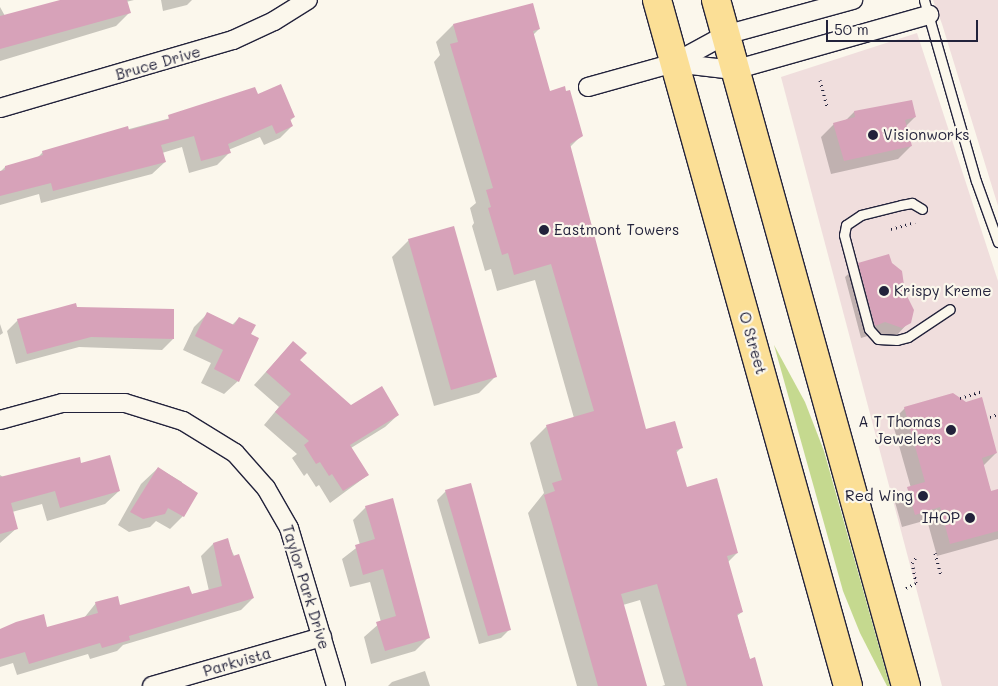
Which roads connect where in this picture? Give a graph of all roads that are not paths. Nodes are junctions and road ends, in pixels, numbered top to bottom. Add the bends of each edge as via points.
1 (308, 0) edge
2 (657, 0) edge
3 (716, 0) edge
4 (853, 0) edge
5 (927, 7) edge
6 (725, 36) junction
7 (674, 63) junction
8 (734, 70) junction
9 (588, 87) dead end
10 (0, 108) edge
11 (923, 214) road end
12 (998, 242) edge
13 (950, 309) dead end
14 (0, 420) edge
15 (322, 637) junction
16 (152, 686) edge
17 (336, 686) edge
18 (848, 686) edge
19 (906, 686) edge

1 - 10 street, Bruce Drive via 274,21 233,40
2 - 7 main road, O Street
3 - 6 main road
4 - 6 street
5 - 8 street
5 - 12 lane via 976,181
6 - 7 street
6 - 8 main road
7 - 8 street
7 - 9 street
7 - 18 main road, O Street
8 - 19 main road
11 - 13 lane via 912,203 861,215 846,225 844,235 869,330 878,338 897,340 914,334
14 - 15 street, Taylor Park Drive via 62,403 125,403 169,415 210,435 257,476 282,514 295,542
15 - 16 street, Parkvista
15 - 17 street, Taylor Park Drive

